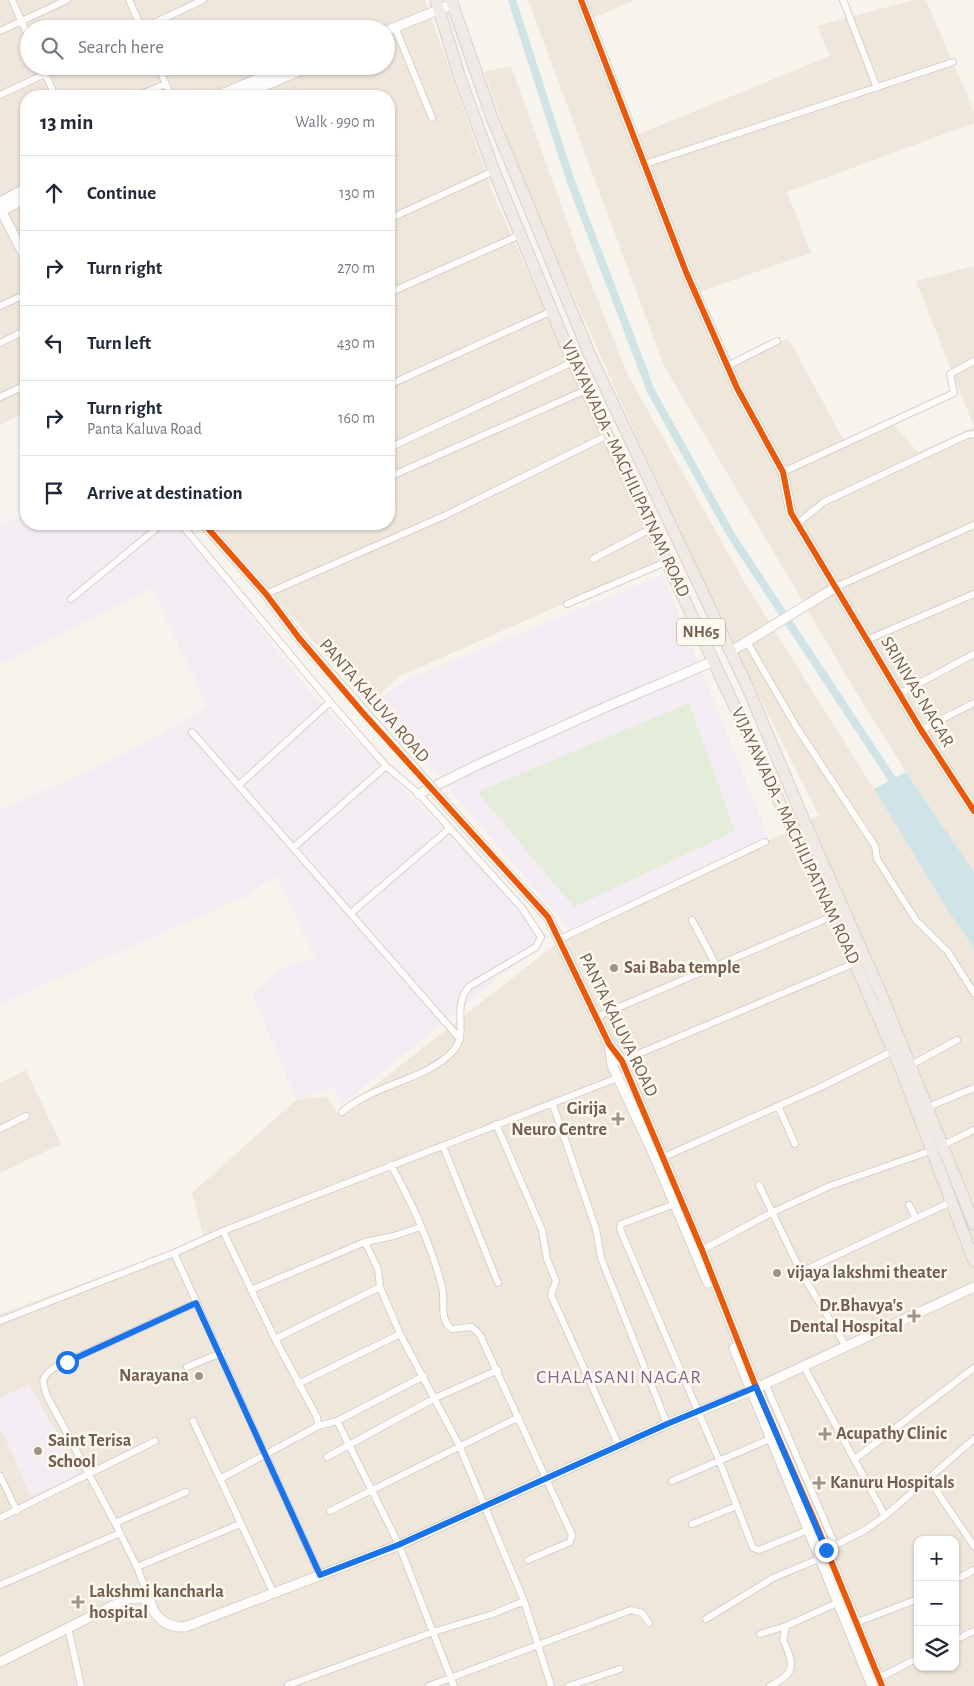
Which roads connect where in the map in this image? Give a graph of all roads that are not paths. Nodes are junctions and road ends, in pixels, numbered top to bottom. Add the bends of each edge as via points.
1 (12, 0) edge
2 (67, 0) edge
3 (129, 0) edge
4 (203, 0) edge
5 (581, 0) edge
6 (843, 0) edge
7 (452, 1) edge
8 (437, 5) edge
9 (21, 20) edge
10 (23, 20) edge
11 (138, 20) edge
12 (161, 20) edge
13 (20, 21) edge
14 (395, 26) edge
15 (0, 30) edge
16 (395, 40) edge
17 (953, 62) dead end
18 (477, 74) junction
19 (44, 75) edge
20 (46, 75) edge
21 (162, 75) edge
22 (267, 75) edge
23 (289, 75) edge
24 (460, 78) junction
25 (166, 84) junction
26 (877, 88) junction
27 (53, 90) edge
28 (152, 90) edge
29 (168, 90) edge
30 (231, 90) edge
31 (254, 90) edge
32 (0, 95) edge
33 (432, 118) dead end
34 (645, 164) junction
35 (494, 171) junction
36 (20, 193) edge
37 (20, 200) edge
38 (0, 208) edge
39 (395, 216) edge
40 (520, 235) junction
41 (20, 247) edge
42 (395, 290) edge
43 (20, 297) edge
44 (0, 306) edge
45 (552, 311) junction
46 (20, 333) edge
47 (777, 341) dead end
48 (0, 343) edge
49 (974, 361) edge
50 (573, 362) junction
51 (727, 366) junction
52 (395, 382) edge
53 (20, 388) edge
54 (586, 390) junction
55 (0, 397) edge
56 (974, 434) edge
57 (608, 435) junction
58 (395, 445) edge
59 (783, 472) junction
60 (395, 474) edge
61 (798, 524) junction
62 (974, 525) edge
63 (652, 528) junction
64 (155, 530) edge
65 (186, 530) edge
66 (209, 530) edge
67 (592, 559) dead end
68 (668, 561) junction
69 (836, 587) junction
70 (266, 594) junction
71 (974, 594) edge
72 (71, 599) dead end
73 (567, 604) dead end
74 (868, 639) junction
75 (747, 642) junction
76 (730, 652) junction
77 (974, 654) edge
78 (714, 661) junction
79 (901, 693) junction
80 (330, 702) junction
81 (974, 703) edge
82 (921, 730) junction
83 (192, 732) dead end
84 (386, 766) junction
85 (240, 784) junction
86 (419, 794) junction
87 (974, 811) edge
88 (449, 829) junction
89 (765, 842) dead end
90 (294, 846) junction
91 (351, 913) junction
92 (832, 916) junction
93 (692, 920) dead end
94 (560, 939) junction
95 (855, 963) junction
96 (716, 965) junction
97 (974, 993) edge
98 (596, 1017) junction
99 (460, 1039) junction
100 (957, 1040) dead end
101 (609, 1044) junction
102 (893, 1051) junction
103 (622, 1061) junction
104 (612, 1065) junction
105 (910, 1065) junction
106 (628, 1074) junction
107 (618, 1078) junction
108 (974, 1088) edge
109 (553, 1104) junction
110 (778, 1106) junction
111 (928, 1107) junction
112 (342, 1112) dead end
113 (26, 1116) dead end
114 (496, 1124) junction
115 (0, 1129) edge
116 (974, 1130) edge
117 (795, 1144) dead end
118 (442, 1146) junction
119 (938, 1148) junction
120 (664, 1157) junction
121 (391, 1165) junction
122 (759, 1185) dead end
123 (952, 1202) junction
124 (676, 1204) junction
125 (909, 1205) dead end
126 (771, 1213) junction
127 (916, 1218) junction
128 (974, 1224) edge
129 (420, 1227) junction
130 (223, 1232) junction
131 (366, 1242) junction
132 (702, 1250) junction
133 (174, 1253) junction
134 (974, 1261) edge
135 (801, 1272) junction
136 (498, 1283) dead end
137 (380, 1287) junction
138 (974, 1287) edge
139 (251, 1290) junction
140 (196, 1303) junction
141 (0, 1322) edge
142 (400, 1334) junction
143 (275, 1339) junction
144 (845, 1345) junction
145 (220, 1352) junction
146 (803, 1365) junction
147 (187, 1367) dead end
148 (974, 1368) edge
149 (498, 1370) junction
150 (424, 1376) junction
151 (298, 1384) junction
152 (757, 1387) junction
153 (435, 1398) junction
154 (697, 1411) junction
155 (519, 1417) junction
156 (337, 1420) junction
157 (193, 1421) dead end
158 (667, 1424) junction
159 (318, 1426) junction
160 (770, 1439) junction
161 (974, 1439) edge
162 (155, 1442) dead end
163 (350, 1445) junction
164 (459, 1445) junction
165 (619, 1446) junction
166 (265, 1456) junction
167 (327, 1457) dead end
168 (855, 1459) junction
169 (718, 1460) junction
170 (89, 1473) junction
171 (0, 1476) edge
172 (927, 1477) junction
173 (547, 1478) junction
174 (220, 1479) junction
175 (672, 1480) dead end
176 (370, 1491) junction
177 (186, 1492) dead end
178 (484, 1506) junction
179 (737, 1506) junction
180 (17, 1511) junction
181 (330, 1511) dead end
182 (884, 1516) junction
183 (0, 1518) edge
184 (116, 1522) junction
185 (240, 1524) junction
186 (692, 1524) dead end
187 (808, 1530) junction
188 (120, 1533) junction
189 (398, 1545) junction
190 (835, 1545) junction
191 (974, 1546) edge
192 (826, 1550) junction
193 (821, 1558) junction
194 (528, 1560) dead end
195 (137, 1567) junction
196 (974, 1570) edge
197 (320, 1575) junction
198 (959, 1578) edge
199 (0, 1585) edge
200 (273, 1592) junction
201 (914, 1600) edge
202 (150, 1601) junction
203 (524, 1601) junction
204 (839, 1602) junction
205 (706, 1618) dead end
206 (649, 1623) dead end
207 (854, 1623) junction
208 (786, 1626) junction
209 (68, 1627) junction
210 (974, 1631) edge
211 (433, 1632) junction
212 (760, 1634) dead end
213 (959, 1638) edge
214 (536, 1644) junction
215 (914, 1661) edge
216 (0, 1662) edge
217 (620, 1669) dead end
218 (451, 1679) junction
219 (880, 1682) edge
220 (288, 1685) edge
221 (81, 1686) edge
222 (429, 1686) edge
223 (454, 1686) edge
224 (551, 1686) edge
225 (569, 1686) edge
226 (770, 1686) edge
227 (872, 1686) edge

1 - 9 street
2 - 10 street
3 - 11 street
4 - 12 street
5 - 34 street, SRINIVAS NAGAR
6 - 26 street
7 - 8 street
7 - 18 highway, VIJAYAWADA - MACHILIPATNAM ROAD / NH65
8 - 14 street
8 - 24 highway, VIJAYAWADA - MACHILIPATNAM ROAD / NH65
13 - 15 street
16 - 33 street
17 - 26 street
18 - 24 highway
18 - 76 highway, VIJAYAWADA - MACHILIPATNAM ROAD / NH65 via 521,192 589,352
19 - 32 street
20 - 27 street
21 - 25 street
22 - 30 street
23 - 31 street
24 - 35 highway, VIJAYAWADA - MACHILIPATNAM ROAD / NH65
25 - 28 street
25 - 29 street
26 - 34 street
34 - 51 street, SRINIVAS NAGAR via 686,272
35 - 39 street
35 - 40 highway, VIJAYAWADA - MACHILIPATNAM ROAD / NH65
36 - 38 street
37 - 38 street
38 - 41 street
40 - 42 street
40 - 45 highway, VIJAYAWADA - MACHILIPATNAM ROAD / NH65
43 - 44 street
45 - 50 highway, VIJAYAWADA - MACHILIPATNAM ROAD / NH65
45 - 52 street
46 - 48 street
47 - 51 street
49 - 59 street via 950,374 954,393
50 - 54 highway, VIJAYAWADA - MACHILIPATNAM ROAD / NH65
50 - 58 street
51 - 59 street, SRINIVAS NAGAR
53 - 55 street
54 - 57 highway, VIJAYAWADA - MACHILIPATNAM ROAD / NH65
54 - 60 street
56 - 61 street via 824,502
57 - 63 highway, VIJAYAWADA - MACHILIPATNAM ROAD / NH65
57 - 70 street via 446,514
59 - 61 street, SRINIVAS NAGAR via 790,508
61 - 69 street, SRINIVAS NAGAR
62 - 69 street
63 - 67 street
63 - 68 highway, VIJAYAWADA - MACHILIPATNAM ROAD / NH65
64 - 72 street
65 - 80 street
66 - 70 street, PANTA KALUVA ROAD
68 - 73 street
68 - 78 highway, VIJAYAWADA - MACHILIPATNAM ROAD / NH65
69 - 74 street, SRINIVAS NAGAR
69 - 75 street
70 - 94 street, PANTA KALUVA ROAD, bridge via 299,638 548,917
71 - 74 street
74 - 79 street, SRINIVAS NAGAR
75 - 76 street
75 - 97 street via 797,728 875,846 877,859 916,920 948,952
76 - 105 highway, VIJAYAWADA - MACHILIPATNAM ROAD / NH65
77 - 79 street
78 - 86 street via 477,765
78 - 92 highway, VIJAYAWADA - MACHILIPATNAM ROAD / NH65
79 - 82 street, SRINIVAS NAGAR
80 - 84 street
80 - 85 street
81 - 82 street
82 - 87 street, SRINIVAS NAGAR
83 - 85 street
84 - 86 street
84 - 90 street
85 - 90 street
86 - 88 street
88 - 91 street
88 - 99 street via 522,908 541,937 536,947 463,993
89 - 94 street
90 - 91 street
91 - 99 street
92 - 95 highway, VIJAYAWADA - MACHILIPATNAM ROAD / NH65
92 - 96 street
93 - 96 street
94 - 98 street, PANTA KALUVA ROAD
95 - 102 highway, VIJAYAWADA - MACHILIPATNAM ROAD / NH65
95 - 103 street
96 - 98 street
98 - 101 street, PANTA KALUVA ROAD
99 - 112 street via 456,1049 437,1065 359,1099
100 - 105 street
101 - 103 street, PANTA KALUVA ROAD
101 - 104 street, PANTA KALUVA ROAD
102 - 110 street
102 - 119 highway, VIJAYAWADA - MACHILIPATNAM ROAD / NH65
103 - 104 street
103 - 106 street, PANTA KALUVA ROAD
104 - 107 street, PANTA KALUVA ROAD
105 - 111 highway, VIJAYAWADA - MACHILIPATNAM ROAD / NH65
106 - 107 street
106 - 120 street, PANTA KALUVA ROAD
107 - 109 street
107 - 124 street, PANTA KALUVA ROAD
108 - 111 street
109 - 114 street
109 - 158 street via 596,1229 600,1258
110 - 117 street
110 - 120 street
111 - 119 highway, VIJAYAWADA - MACHILIPATNAM ROAD / NH65
113 - 115 street
114 - 118 street
114 - 165 street via 542,1230 547,1259 556,1281 551,1295
116 - 119 street
118 - 121 street
118 - 136 street
119 - 123 highway, VIJAYAWADA - MACHILIPATNAM ROAD / NH65
119 - 126 street via 830,1186
119 - 128 highway, VIJAYAWADA - MACHILIPATNAM ROAD / NH65
120 - 132 street, PANTA KALUVA ROAD
121 - 129 street via 408,1194
121 - 130 street
122 - 126 street
123 - 127 street
123 - 134 highway, VIJAYAWADA - MACHILIPATNAM ROAD / NH65
124 - 152 street, PANTA KALUVA ROAD via 717,1304
124 - 154 street via 620,1227
125 - 127 street
126 - 132 street
126 - 135 street
127 - 135 street
129 - 131 street
129 - 149 street via 436,1264 444,1296 446,1324 452,1329 472,1327 477,1331
130 - 133 street
130 - 139 street
131 - 137 street via 378,1270
131 - 139 street
132 - 152 street, PANTA KALUVA ROAD
133 - 140 street
133 - 141 street
135 - 144 street
137 - 142 street
137 - 143 street
138 - 144 street
139 - 143 street
140 - 145 street
140 - 170 street via 46,1373 43,1381 47,1396
142 - 150 street
142 - 151 street
143 - 151 street
144 - 146 street
145 - 147 street
145 - 166 street
146 - 152 street
146 - 168 street
148 - 168 street
149 - 153 street
149 - 155 street
150 - 153 street
150 - 156 street
151 - 159 street via 317,1417
152 - 154 street
152 - 160 street, PANTA KALUVA ROAD
152 - 190 street
152 - 192 street, PANTA KALUVA ROAD
153 - 163 street
153 - 164 street
154 - 158 street
154 - 169 street
155 - 164 street
155 - 173 street
156 - 159 street
156 - 163 street
157 - 174 street
158 - 165 street
159 - 166 street
160 - 169 street
160 - 187 street, PANTA KALUVA ROAD
161 - 172 street
162 - 170 street
163 - 167 street
163 - 176 street
164 - 176 street
164 - 178 street
165 - 173 street
166 - 174 street
166 - 197 street
168 - 182 street
169 - 175 street
169 - 179 street
170 - 180 street
170 - 184 street
171 - 180 street
172 - 182 street
172 - 191 street
173 - 178 street
173 - 194 street via 572,1539
174 - 185 street
176 - 181 street
176 - 189 street
177 - 184 street
178 - 189 street
178 - 203 street
179 - 186 street
179 - 187 street via 753,1548 759,1550
180 - 183 street
182 - 190 street
184 - 188 street
185 - 195 street
185 - 200 street
187 - 193 street, PANTA KALUVA ROAD
188 - 195 street
188 - 199 street
189 - 197 street
189 - 211 street
190 - 192 street
192 - 207 street, PANTA KALUVA ROAD
193 - 204 street, PANTA KALUVA ROAD
193 - 205 street via 773,1578
195 - 202 street
196 - 198 street
197 - 200 street
200 - 202 street via 185,1627 174,1628 163,1622
201 - 207 street
202 - 209 street via 126,1599
203 - 211 street
203 - 214 street
204 - 208 street
204 - 227 street, PANTA KALUVA ROAD
206 - 214 street via 642,1613 631,1610
207 - 219 street, PANTA KALUVA ROAD
208 - 212 street
208 - 226 street via 783,1640 791,1656 791,1669 788,1676
209 - 216 street
209 - 221 street
210 - 213 street
211 - 218 street
211 - 220 street
214 - 218 street
214 - 224 street
215 - 219 street
217 - 225 street
218 - 222 street
218 - 223 street
219 - 227 street

